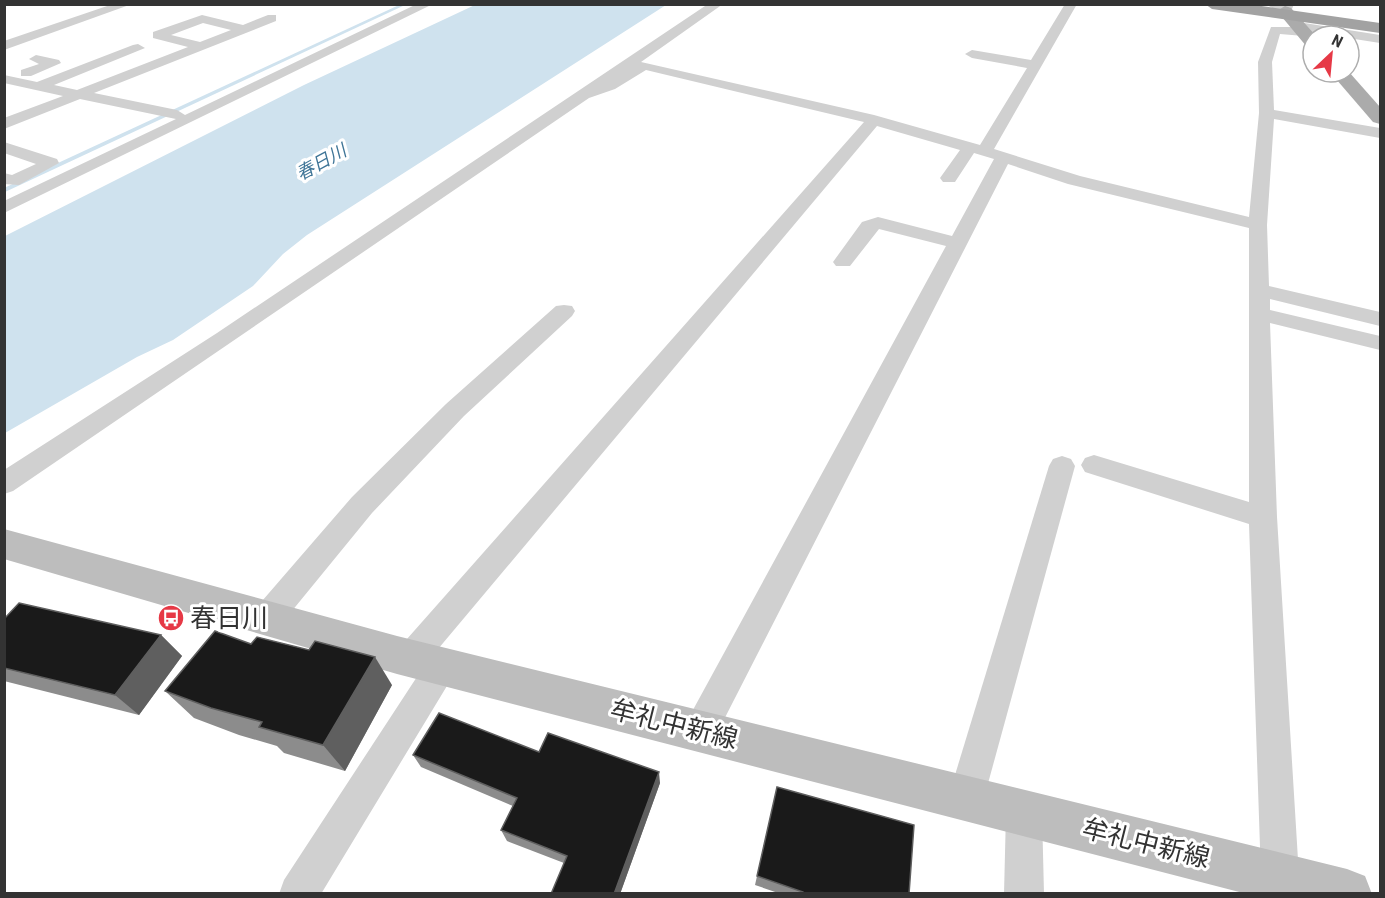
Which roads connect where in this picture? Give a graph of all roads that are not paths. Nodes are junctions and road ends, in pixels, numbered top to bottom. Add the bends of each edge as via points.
1 (126, 4) edge
2 (427, 4) edge
3 (1071, 4) edge
4 (1212, 4) edge
5 (1240, 4) edge
6 (718, 6) edge
7 (272, 18) dead end
8 (1293, 19) edge
9 (688, 26) junction
10 (1380, 26) edge
11 (244, 29) junction
12 (1380, 39) edge
13 (4, 46) edge
14 (201, 46) junction
15 (138, 48) dead end
16 (972, 54) dead end
17 (36, 58) dead end
18 (644, 65) junction
19 (1035, 65) junction
20 (7, 79) edge
21 (1350, 84) edge
22 (38, 86) junction
23 (240, 93) junction
24 (78, 94) junction
25 (586, 94) junction
26 (1267, 113) junction
27 (169, 114) junction
28 (1380, 118) edge
29 (874, 120) junction
30 (4, 124) edge
31 (1380, 133) edge
32 (4, 147) edge
33 (129, 148) junction
34 (986, 152) junction
35 (4, 178) edge
36 (949, 178) dead end
37 (4, 208) edge
38 (1258, 225) junction
39 (957, 243) junction
40 (843, 262) dead end
41 (1259, 302) junction
42 (564, 311) dead end
43 (1380, 319) edge
44 (1380, 343) edge
45 (1094, 465) dead end
46 (1062, 466) dead end
47 (4, 484) edge
48 (1263, 517) junction
49 (4, 544) edge
50 (267, 618) junction
51 (426, 662) junction
52 (700, 731) junction
53 (966, 798) junction
54 (1024, 813) junction
55 (1280, 876) junction
56 (298, 894) edge
57 (1024, 894) edge
58 (1347, 894) edge

1 - 13 street
2 - 23 street
3 - 19 street
4 - 8 highway
5 - 8 highway
6 - 9 street
7 - 11 street
8 - 10 highway
8 - 12 street
8 - 26 street via 1275,30 1265,62
9 - 18 street via 683,37
9 - 25 street
11 - 14 street
11 - 14 street via 202,19 158,35
14 - 24 street
15 - 22 street
16 - 19 street
17 - 20 street via 54,63
18 - 25 street via 610,86
18 - 29 street
19 - 34 street
20 - 22 street
21 - 28 main road
22 - 24 street
23 - 27 street
23 - 33 street
24 - 27 street
24 - 30 street
25 - 47 street
26 - 31 street
26 - 38 street
27 - 33 street
29 - 34 street
29 - 51 street
32 - 35 street via 51,163 13,181
33 - 37 street
34 - 36 street
34 - 38 street via 1074,180
34 - 39 street
38 - 41 street
39 - 40 street via 878,223 869,226
39 - 52 street
41 - 43 street
41 - 44 street
41 - 48 street
42 - 50 street via 455,410 362,505
45 - 48 street
46 - 53 street
48 - 55 street
49 - 50 main road, 牟礼中新線
50 - 51 main road, 牟礼中新線
51 - 52 main road, 牟礼中新線
51 - 56 street
52 - 53 main road, 牟礼中新線
53 - 54 main road, 牟礼中新線
54 - 55 main road, 牟礼中新線
54 - 57 street
55 - 58 main road, 牟礼中新線

